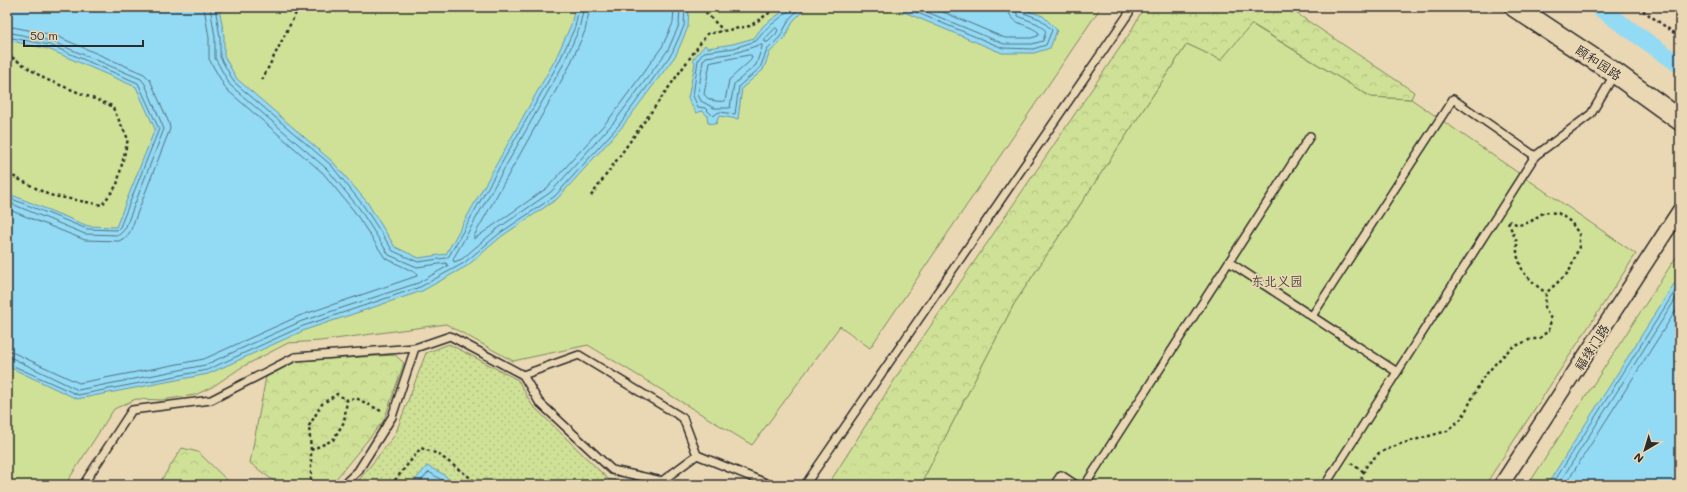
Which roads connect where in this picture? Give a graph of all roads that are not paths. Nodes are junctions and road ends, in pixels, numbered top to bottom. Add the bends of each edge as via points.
1 (1130, 7) edge
2 (1516, 7) edge
3 (1615, 73) junction
4 (1680, 120) edge
5 (1310, 136) dead end
6 (1535, 156) junction
7 (1680, 210) edge
8 (1229, 262) junction
9 (1312, 316) junction
10 (415, 348) junction
11 (1397, 372) junction
12 (524, 375) junction
13 (697, 455) junction
14 (84, 485) edge
15 (344, 485) edge
16 (771, 485) edge
17 (805, 485) edge
18 (1054, 485) edge
19 (1076, 485) edge
20 (1086, 485) edge
21 (1325, 485) edge
22 (1501, 485) edge

1 - 17 lane via 1129,13
2 - 3 main road, 颐和园路
3 - 4 main road, 颐和园路
3 - 6 lane via 1591,114
5 - 8 lane
6 - 9 lane via 1453,99
6 - 11 lane
7 - 22 street, 福缘门路
8 - 9 lane
8 - 20 lane
9 - 11 lane
10 - 12 lane via 450,336
10 - 14 lane via 295,357 211,400 132,410
10 - 15 lane via 392,417 358,471
11 - 21 lane
12 - 13 lane via 579,355 683,418
12 - 13 lane via 539,402 612,470 662,481
13 - 16 lane
18 - 19 lane via 1061,475

